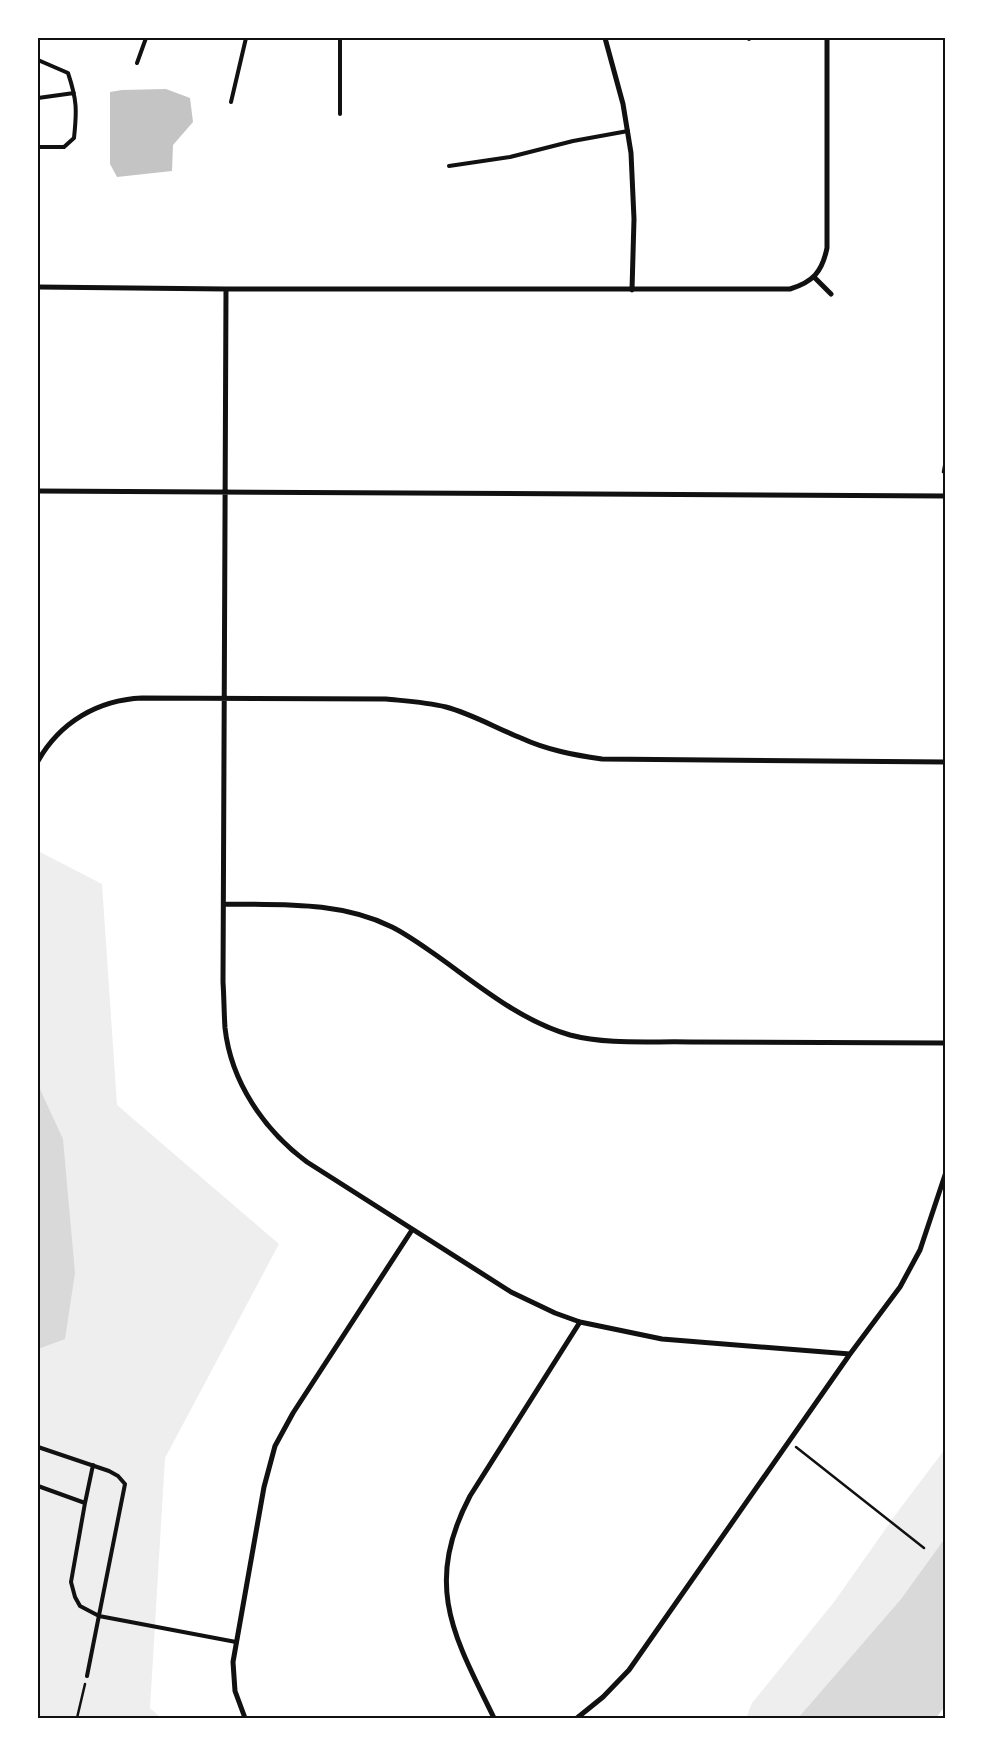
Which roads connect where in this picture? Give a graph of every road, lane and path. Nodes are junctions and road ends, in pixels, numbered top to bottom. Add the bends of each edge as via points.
1 (146, 38) edge
2 (246, 38) edge
3 (340, 38) edge
4 (605, 38) edge
5 (827, 38) edge
6 (38, 60) edge
7 (137, 63) dead end
8 (74, 93) junction
9 (38, 98) edge
10 (231, 102) dead end
11 (340, 114) dead end
12 (628, 131) junction
13 (38, 147) edge
14 (449, 166) dead end
15 (814, 277) junction
16 (38, 287) edge
17 (226, 289) junction
18 (632, 290) junction
19 (831, 294) dead end
20 (946, 455) edge
21 (943, 472) dead end
22 (38, 491) edge
23 (225, 492) junction
24 (946, 496) edge
25 (224, 698) junction
26 (38, 761) edge
27 (946, 762) edge
28 (224, 904) junction
29 (946, 1043) edge
30 (946, 1172) edge
31 (412, 1230) junction
32 (580, 1322) junction
33 (850, 1354) junction
34 (790, 1441) junction
35 (38, 1447) edge
36 (92, 1465) junction
37 (38, 1486) edge
38 (85, 1503) junction
39 (924, 1548) dead end
40 (100, 1616) junction
41 (236, 1642) junction
42 (87, 1676) joint
43 (244, 1716) edge
44 (77, 1718) edge
45 (494, 1718) edge
46 (577, 1718) edge

1 - 7 lane
2 - 10 lane
3 - 11 lane
4 - 12 street
5 - 15 street via 827,248 823,264
6 - 8 lane via 68,72
8 - 9 lane
8 - 13 lane via 77,110 74,138 64,147
12 - 14 lane via 510,157
12 - 18 street via 633,185
15 - 18 street via 802,286 786,290
15 - 19 street
16 - 17 street
17 - 18 street
17 - 23 street
20 - 21 path
22 - 23 street
23 - 24 street
23 - 25 street
25 - 26 street via 142,698 106,704 86,712 64,728
25 - 27 street via 422,702 469,715 544,747 602,758
25 - 28 street
28 - 29 street via 324,906 372,918 410,937 528,1018 554,1030 584,1038 616,1041
28 - 31 street via 225,1028 234,1064 249,1098 270,1128 294,1152
30 - 33 street via 912,1267
31 - 32 street via 511,1292
31 - 41 street via 275,1446 264,1487
32 - 33 street via 662,1339
32 - 45 street via 470,1496 449,1551 446,1585 450,1617 458,1644
33 - 34 street
34 - 39 path
34 - 46 street via 629,1670 603,1698
35 - 36 lane
36 - 38 lane
36 - 40 lane via 108,1470 124,1484
37 - 38 lane
38 - 40 lane via 71,1582 80,1606
40 - 41 lane
40 - 42 lane
41 - 43 street via 234,1691
42 - 44 path

